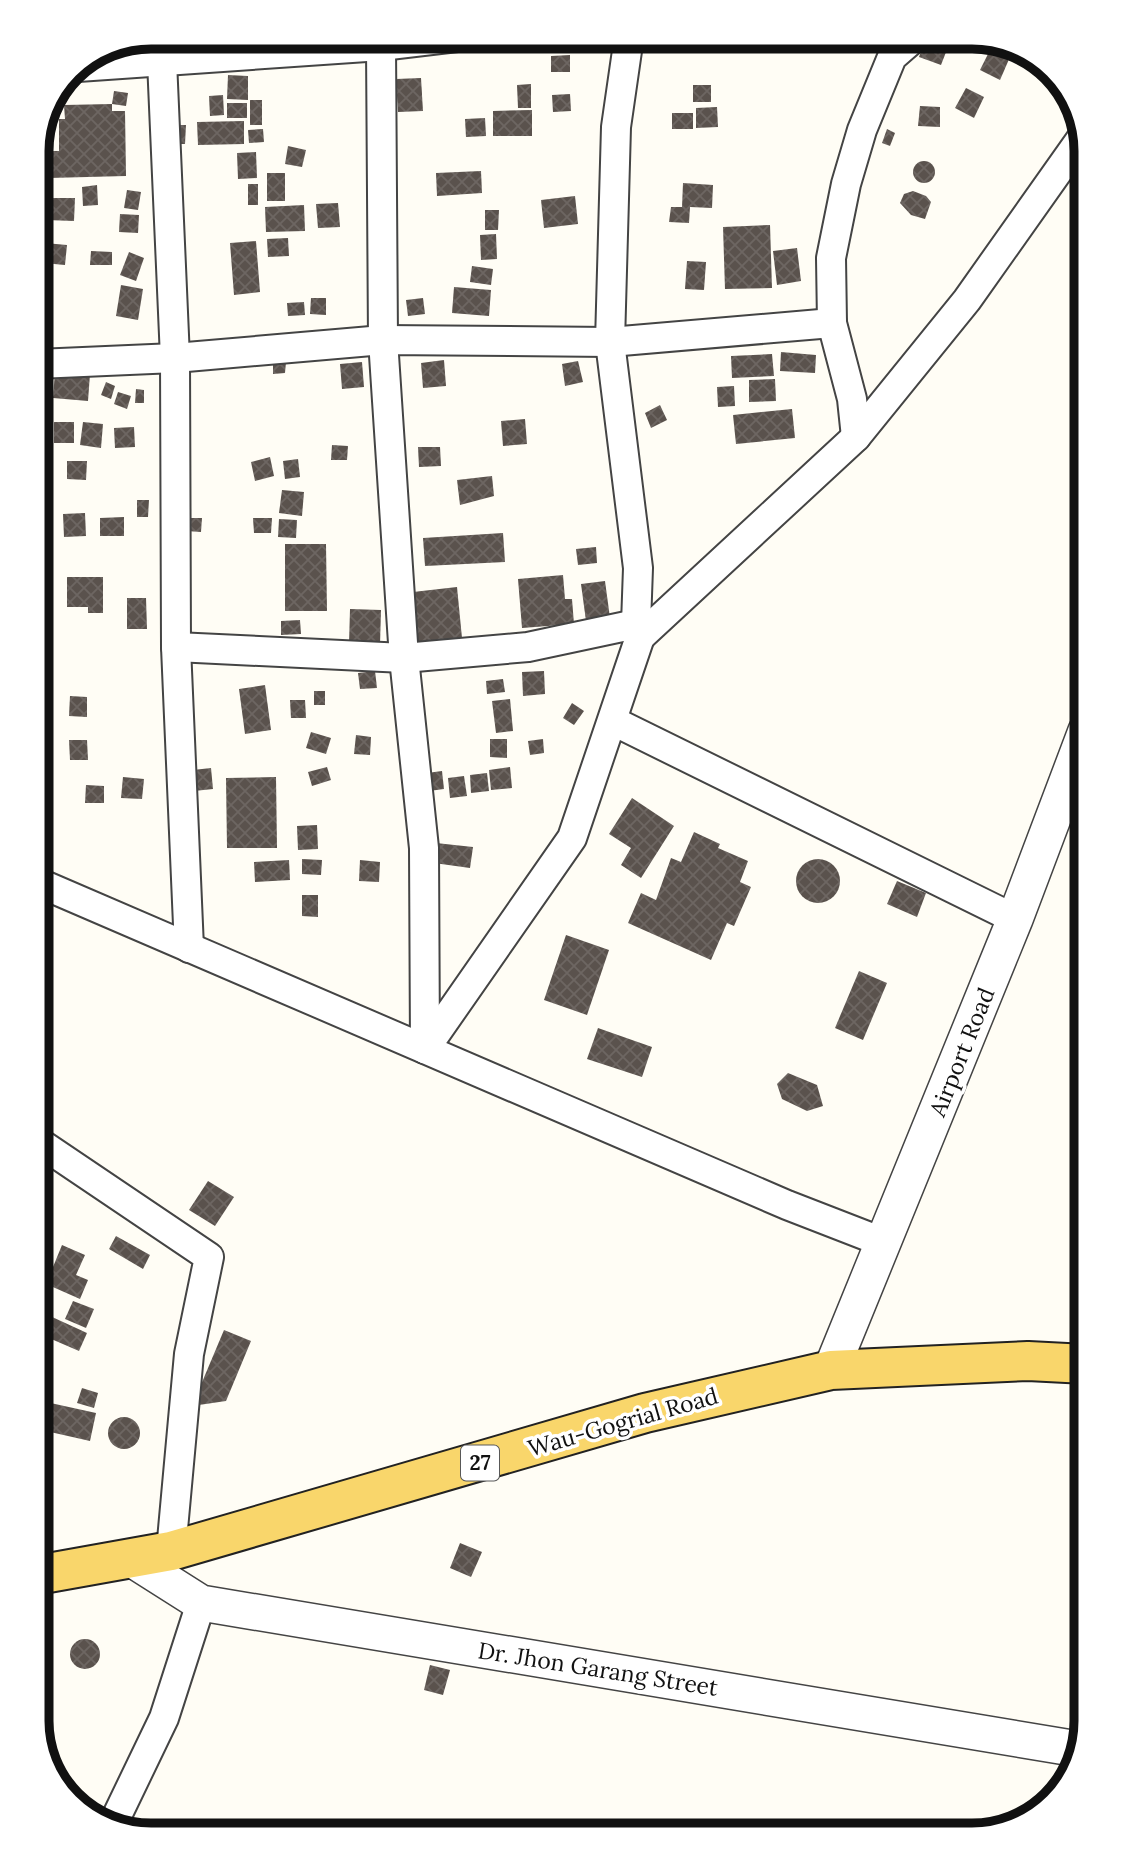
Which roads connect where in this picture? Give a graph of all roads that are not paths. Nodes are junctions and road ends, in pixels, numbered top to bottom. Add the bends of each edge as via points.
1 (275, 49) edge
2 (380, 49) edge
3 (627, 49) edge
4 (901, 49) edge
5 (162, 61) junction
6 (96, 66) edge
7 (1074, 149) edge
8 (832, 323) junction
9 (383, 340) junction
10 (610, 342) junction
11 (175, 358) junction
12 (49, 363) edge
13 (856, 437) junction
14 (638, 630) junction
15 (176, 647) junction
16 (404, 658) junction
17 (612, 721) junction
18 (1074, 763) edge
19 (49, 887) edge
20 (1015, 919) junction
21 (189, 947) junction
22 (425, 1049) junction
23 (49, 1149) edge
24 (885, 1243) junction
25 (1074, 1363) edge
26 (831, 1370) junction
27 (171, 1551) junction
28 (130, 1558) junction
29 (49, 1573) edge
30 (201, 1603) junction
31 (1068, 1754) edge
32 (116, 1817) edge

1 - 5 street
2 - 9 street
3 - 10 street via 616,127
4 - 8 street via 892,57 862,130 846,184 831,258
5 - 6 street
5 - 11 street
7 - 13 street via 967,300
8 - 10 street
8 - 13 street via 852,399
9 - 10 street
9 - 11 street
9 - 16 street
10 - 14 street via 638,568
11 - 12 street
11 - 15 street
13 - 14 street
14 - 16 street via 528,647
14 - 17 street
15 - 16 street
15 - 21 street
16 - 22 street via 424,848
17 - 20 street
17 - 22 street via 572,838
18 - 20 street, Airport Road
19 - 21 street
20 - 24 street, Airport Road
21 - 22 street
22 - 24 street
23 - 27 street via 209,1257 189,1354
24 - 26 street, Airport Road
25 - 26 main road, Wau-Gogrial Road / 27 via 1028,1361
26 - 27 main road, Wau-Gogrial Road / 27 via 645,1413
27 - 28 main road, Wau-Gogrial Road / 27
28 - 29 main road, Wau-Gogrial Road
28 - 30 street, Dr. Jhon Garang Street
30 - 31 street, Dr. Jhon Garang Street
30 - 32 street via 163,1718

